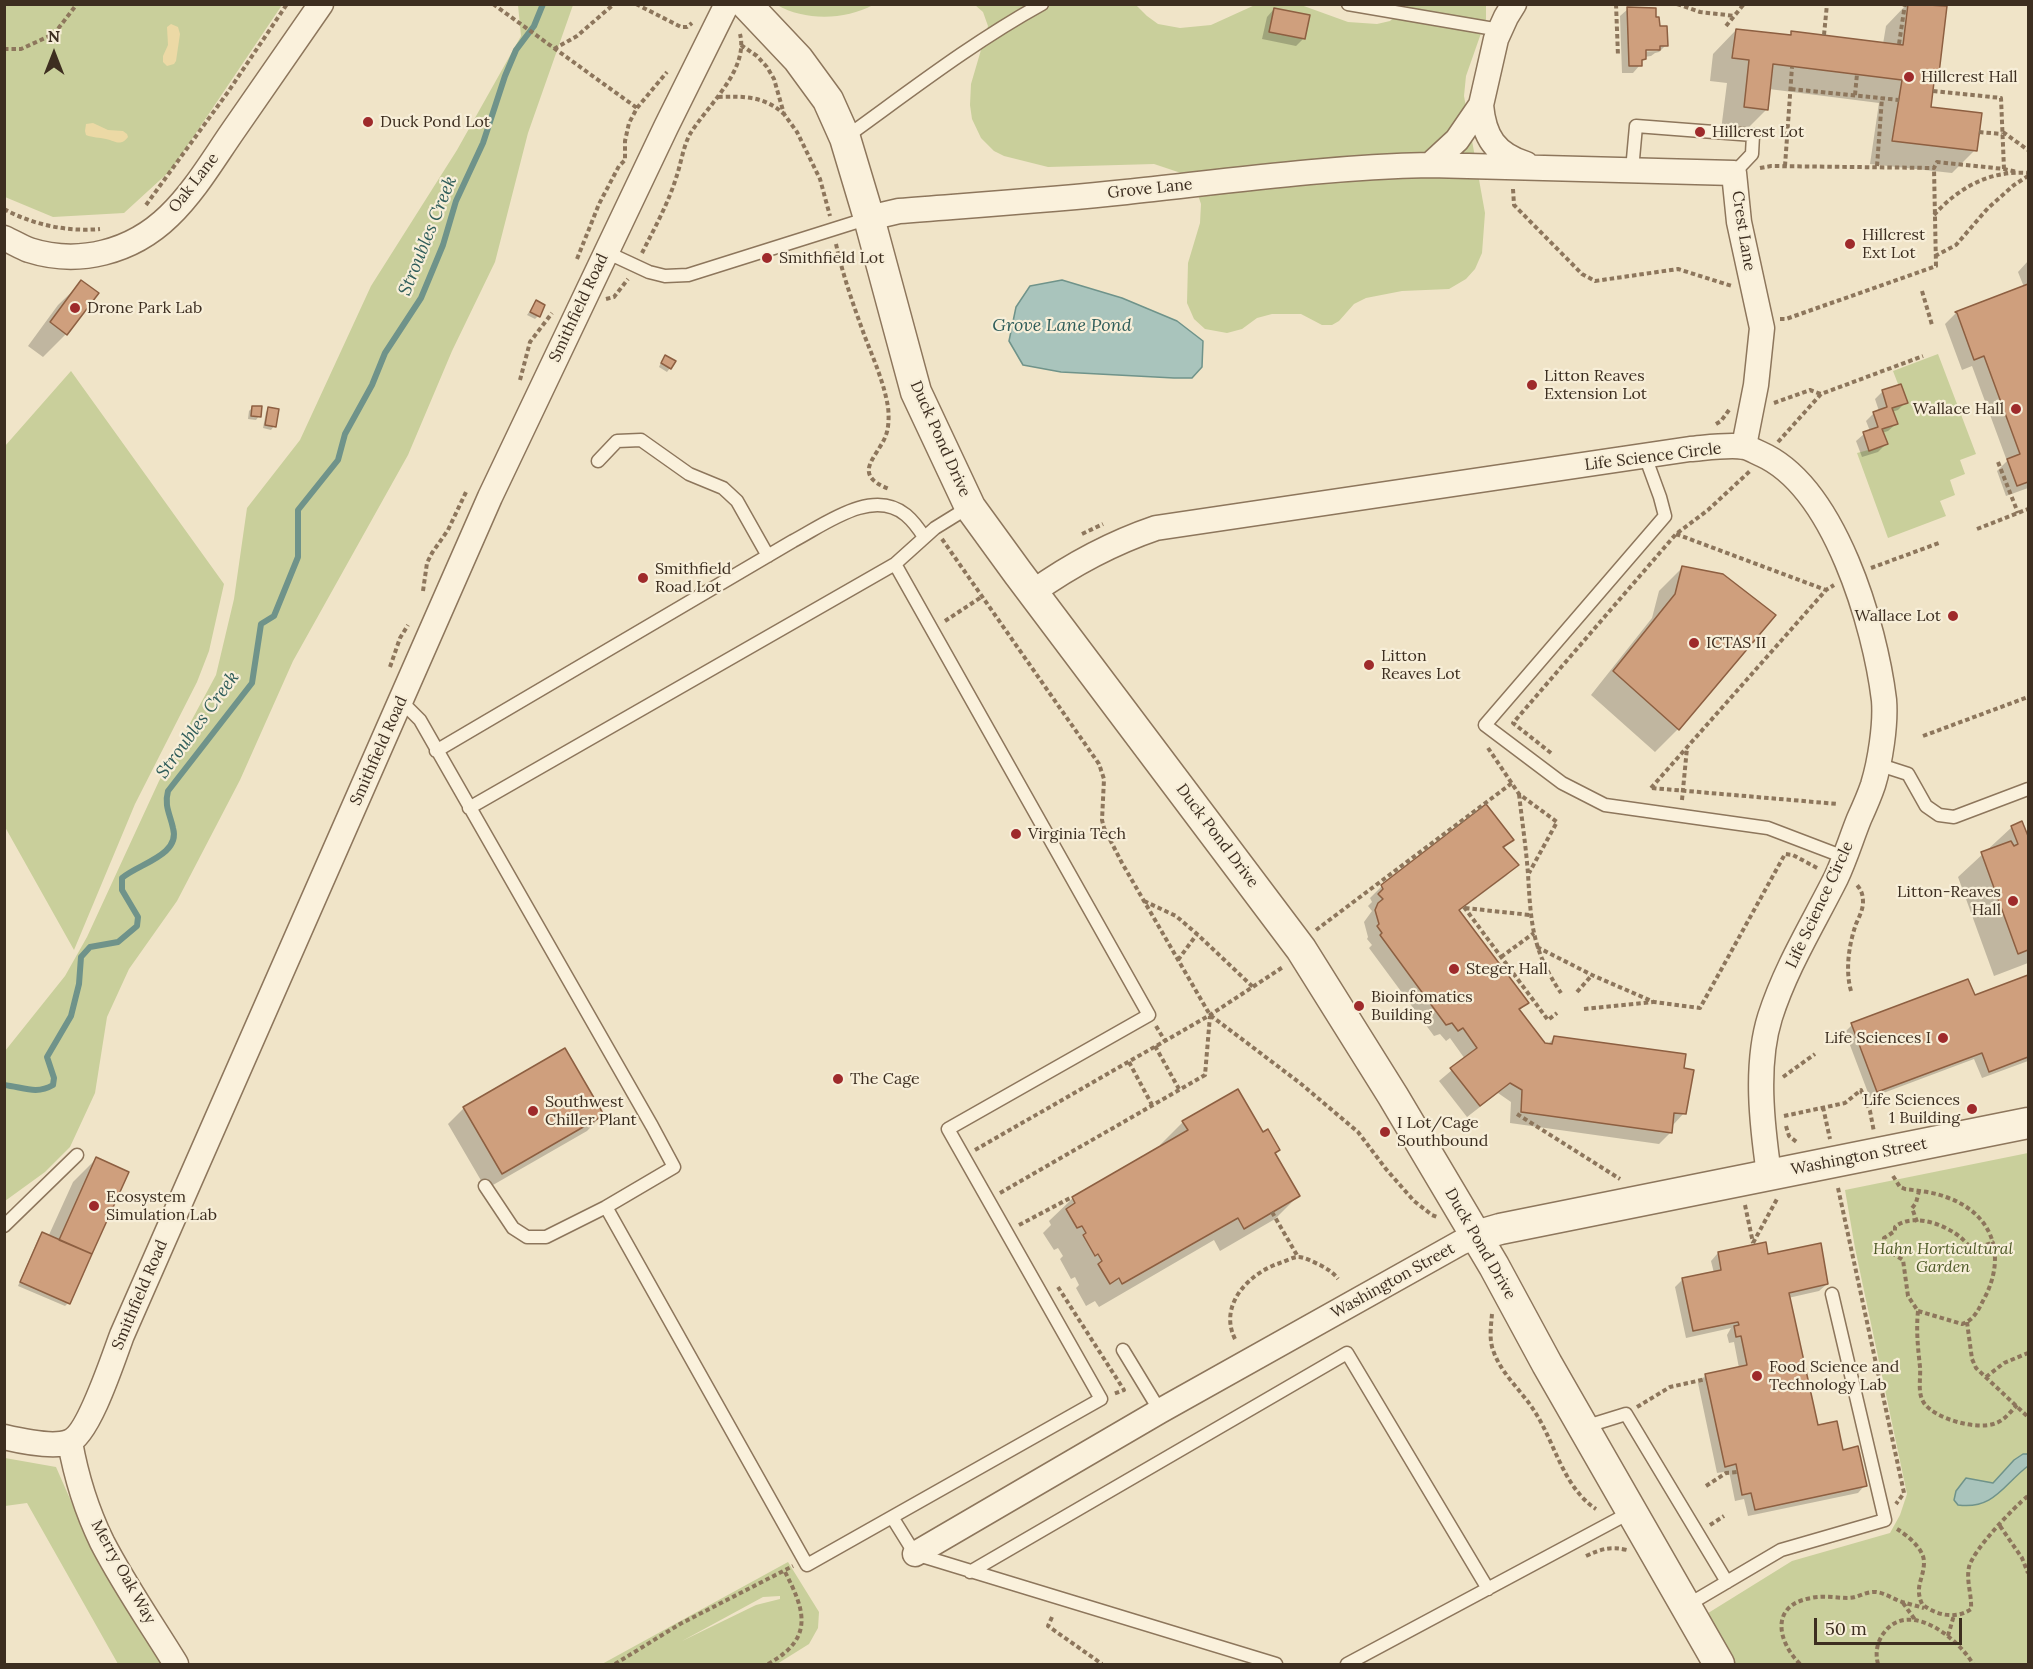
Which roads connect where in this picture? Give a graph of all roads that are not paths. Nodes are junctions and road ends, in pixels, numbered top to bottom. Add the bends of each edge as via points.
1 (321, 4) edge
2 (728, 4) edge
3 (746, 4) edge
4 (1042, 4) edge
5 (1348, 4) edge
6 (1514, 4) edge
7 (1500, 30) junction
8 (1481, 105) junction
9 (845, 138) junction
10 (1430, 165) junction
11 (1537, 168) junction
12 (1632, 170) junction
13 (1746, 172) junction
14 (869, 218) junction
15 (4, 238) edge
16 (606, 252) junction
17 (1768, 447) junction
18 (1645, 456) junction
19 (598, 461) dead end
20 (970, 507) junction
21 (924, 537) junction
22 (768, 556) junction
23 (895, 564) junction
24 (1033, 592) junction
25 (401, 701) junction
26 (436, 751) junction
27 (1877, 764) junction
28 (2028, 789) edge
29 (469, 808) junction
30 (1840, 867) junction
31 (2028, 1123) edge
32 (77, 1155) dead end
33 (486, 1186) dead end
34 (1773, 1186) junction
35 (606, 1207) junction
36 (4, 1226) edge
37 (1476, 1236) junction
38 (1832, 1294) dead end
39 (1123, 1350) dead end
40 (1160, 1411) junction
41 (1582, 1427) junction
42 (4, 1437) edge
43 (70, 1442) junction
44 (1631, 1512) junction
45 (892, 1516) junction
46 (915, 1554) junction
47 (970, 1572) junction
48 (1727, 1582) junction
49 (1488, 1589) junction
50 (1686, 1606) junction
51 (176, 1665) edge
52 (1276, 1665) edge
53 (1347, 1665) edge
54 (1719, 1665) edge

1 - 15 street, Oak Lane via 182,202 141,239 112,251 56,256 29,250
2 - 16 street, Smithfield Road
3 - 9 street, Duck Pond Drive via 798,59 828,100
4 - 9 lane via 945,65
5 - 7 lane
6 - 7 street
7 - 8 street
8 - 10 street via 1457,140
8 - 11 street via 1486,130 1497,150
9 - 14 street, Duck Pond Drive
10 - 11 street, Grove Lane
10 - 14 street, Grove Lane via 1278,174 1125,192 899,211
11 - 12 street, Crest Lane
12 - 13 street, Crest Lane
12 - 13 lane via 1636,126 1753,135
13 - 17 street, Crest Lane via 1739,222 1762,328 1756,385
14 - 16 lane via 688,275 649,272
14 - 20 street, Duck Pond Drive via 916,392
16 - 25 street, Smithfield Road via 490,497
17 - 18 street, Life Science Circle via 1690,449
17 - 27 street, Life Science Circle via 1806,489 1840,543 1875,651 1884,703
18 - 24 street, Life Science Circle via 1156,528 1124,539
18 - 30 lane via 1665,516 1485,725 1562,783 1605,805 1768,828
19 - 22 lane via 617,441 641,440 689,474 723,488 737,501
20 - 21 lane
20 - 24 street, Duck Pond Drive
21 - 22 lane via 904,514 871,505 854,508
21 - 23 lane
22 - 26 lane
23 - 29 lane
23 - 45 lane via 1149,1016 948,1129 1101,1399
24 - 37 street, Duck Pond Drive via 1301,949
25 - 26 lane via 420,720
25 - 43 street, Smithfield Road via 91,1414
26 - 29 lane
27 - 28 lane via 1908,774 1926,806 1954,817
27 - 30 street, Life Science Circle via 1873,786
29 - 35 lane via 674,1167
30 - 34 street, Life Science Circle via 1790,964 1769,1018 1761,1069
31 - 34 street, Washington Street
32 - 36 lane
33 - 35 lane via 513,1228 527,1237 546,1237
34 - 37 street, Washington Street via 1511,1227
35 - 45 lane via 807,1565
37 - 40 street, Washington Street
37 - 41 street, Duck Pond Drive
38 - 48 lane via 1885,1520 1781,1550
39 - 40 lane
40 - 46 street, Washington Street
41 - 44 street, Duck Pond Drive
41 - 48 lane via 1626,1414
42 - 43 street via 35,1443
43 - 51 street, Merry Oak Way via 86,1502 103,1543
44 - 49 lane
44 - 50 street, Duck Pond Drive
45 - 46 lane
46 - 47 lane
47 - 49 lane via 1347,1353
47 - 52 lane
48 - 50 lane
49 - 53 lane
50 - 54 street, Duck Pond Drive

